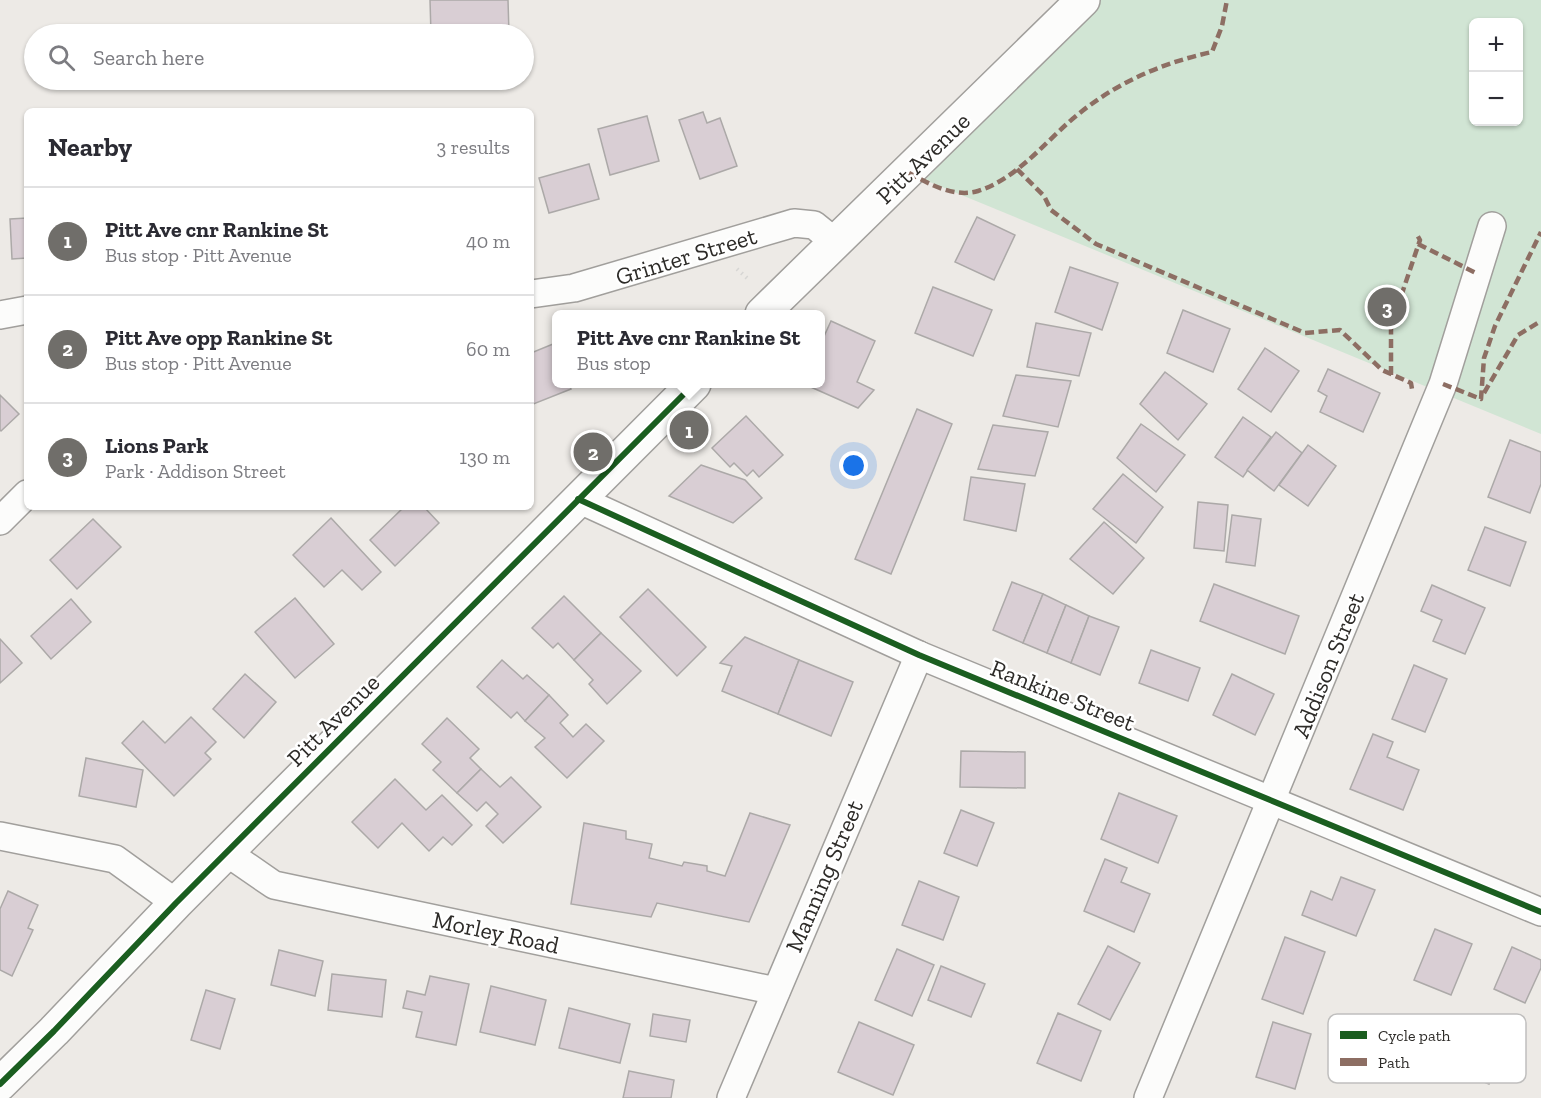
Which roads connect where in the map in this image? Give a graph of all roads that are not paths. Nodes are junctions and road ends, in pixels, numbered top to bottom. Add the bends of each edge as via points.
1 (1083, 0) edge
2 (1492, 226) dead end
3 (834, 242) junction
4 (534, 294) edge
5 (767, 310) edge
6 (24, 311) edge
7 (0, 315) edge
8 (690, 388) edge
9 (24, 497) edge
10 (578, 499) junction
11 (0, 522) edge
12 (919, 655) junction
13 (1272, 801) junction
14 (0, 836) edge
15 (226, 852) junction
16 (176, 903) junction
17 (1541, 912) edge
18 (776, 991) junction
19 (0, 1084) edge
20 (731, 1098) edge
21 (1148, 1098) edge

1 - 3 street, Pitt Avenue
2 - 13 street, Addison Street via 1443,384
3 - 4 street, Grinter Street via 814,225 794,223 574,288
3 - 5 street, Pitt Avenue
6 - 7 street
8 - 10 street, Pitt Avenue
9 - 11 street
10 - 12 street, Rankine Street
10 - 15 street, Pitt Avenue
12 - 13 street, Rankine Street
12 - 18 street, Manning Street
13 - 17 street, Rankine Street
13 - 21 street, Addison Street
14 - 16 street via 115,859
15 - 16 street, Pitt Avenue
15 - 18 street, Morley Road via 274,885
16 - 19 street, Pitt Avenue
18 - 20 street, Manning Street

